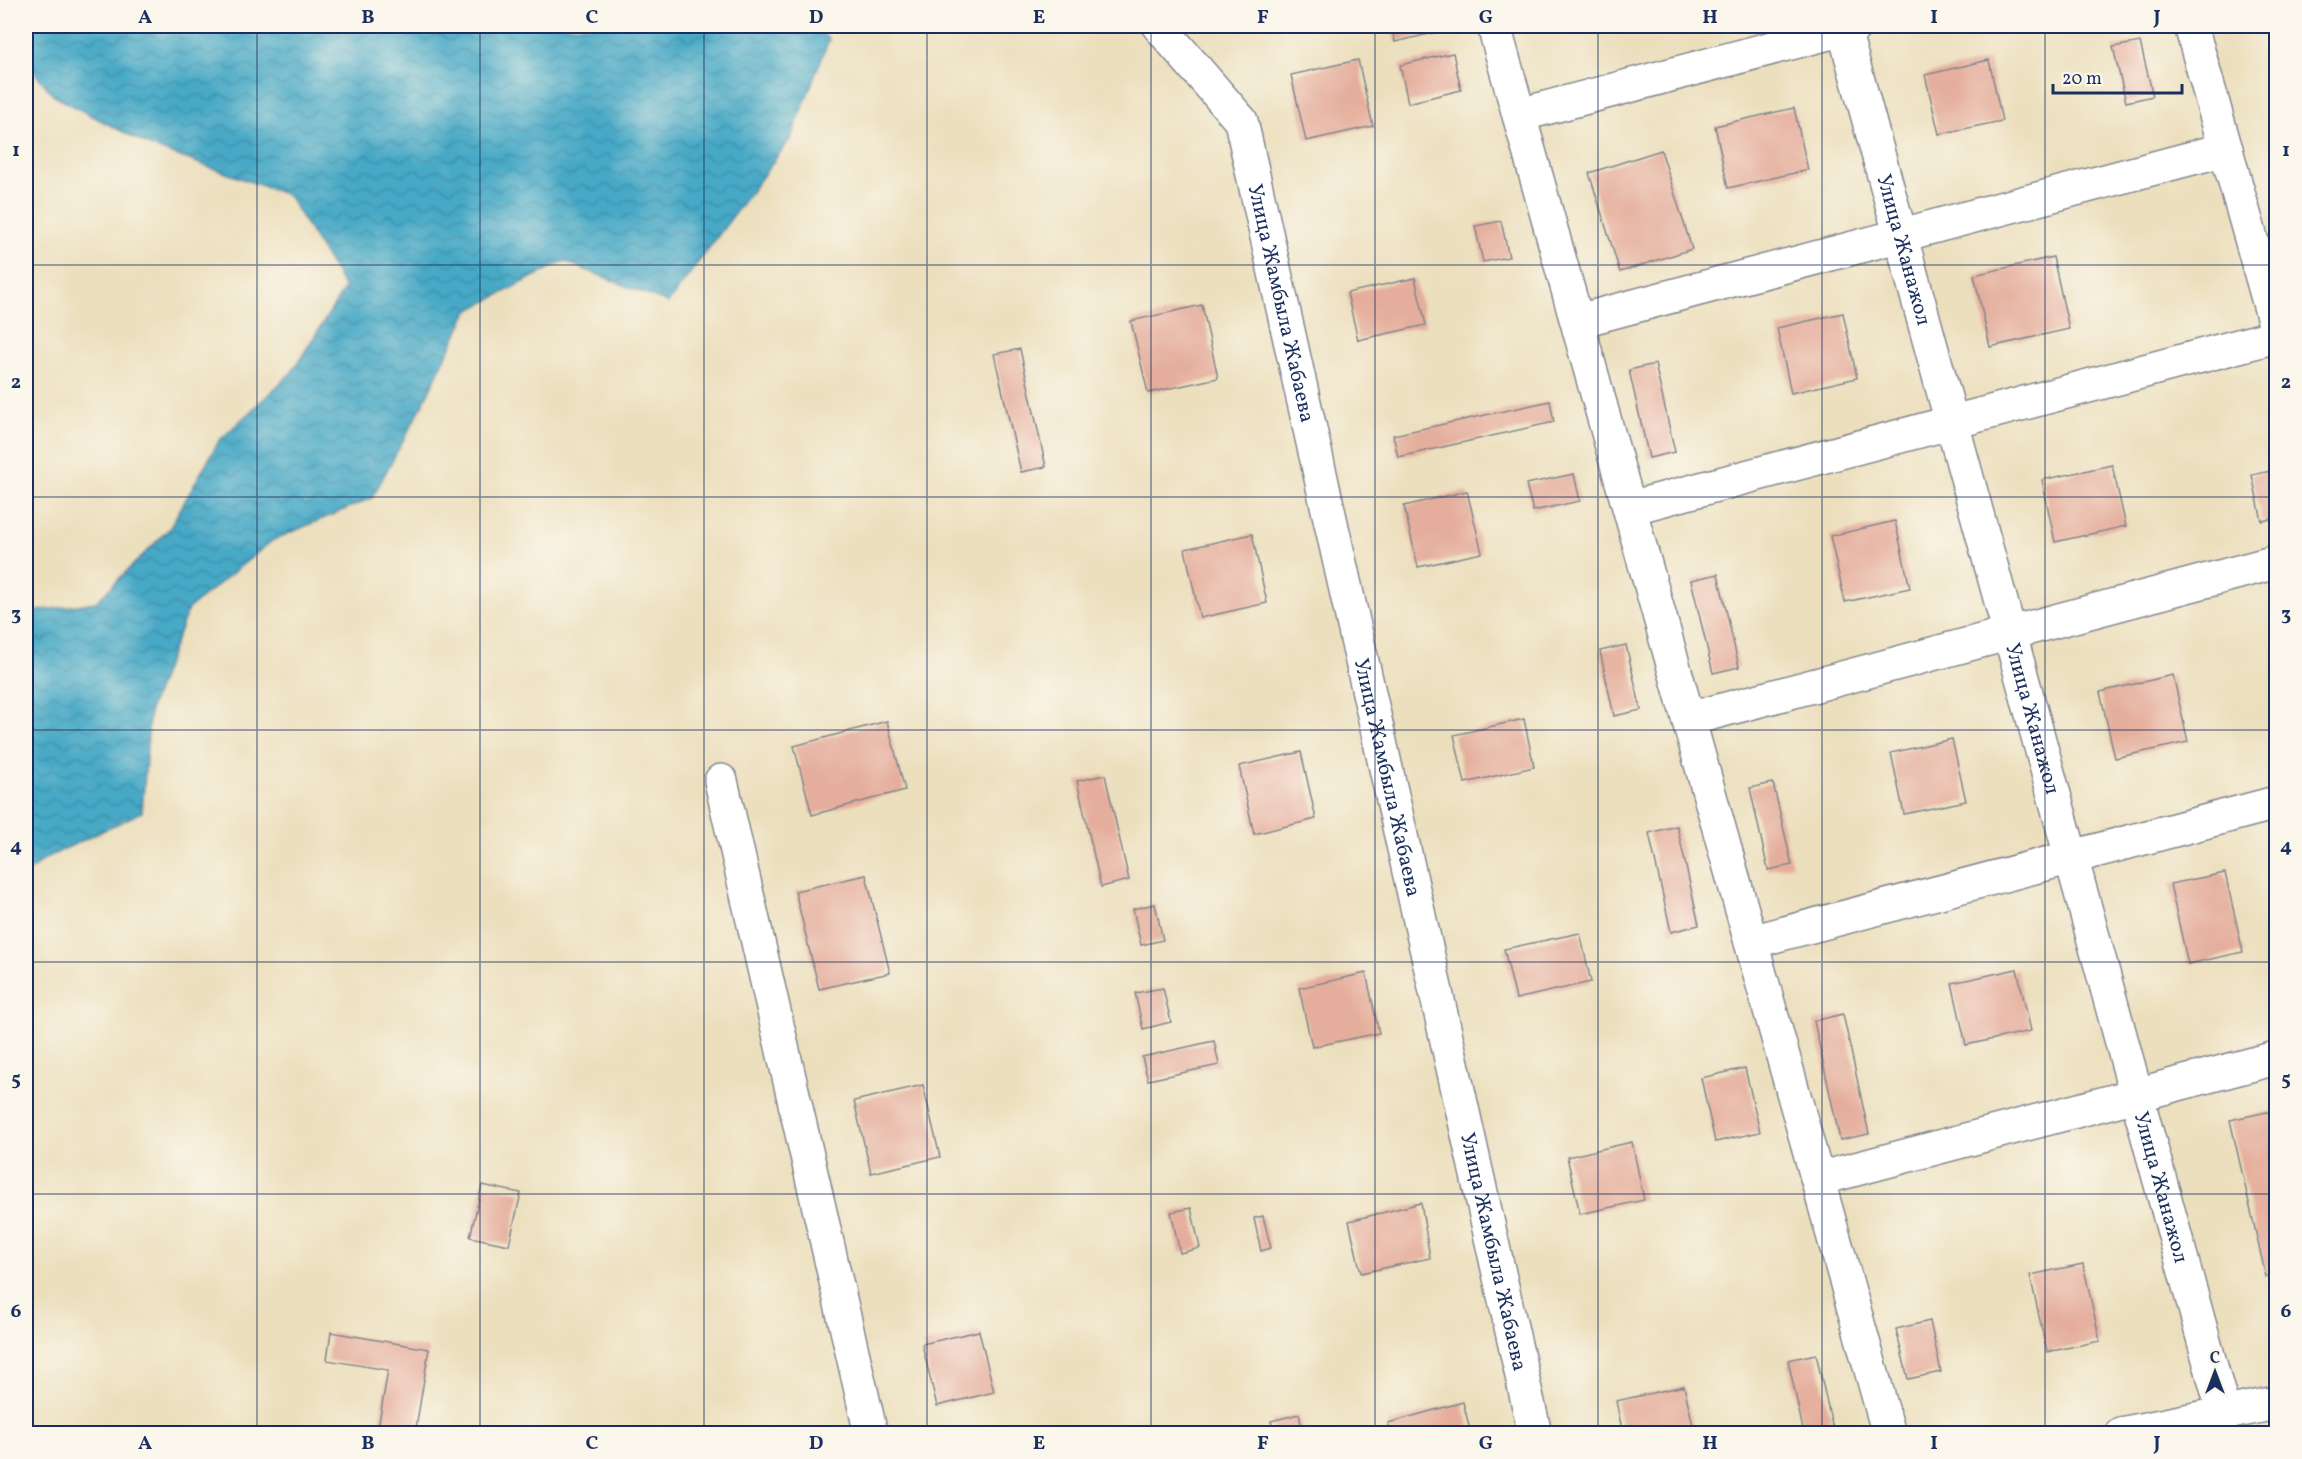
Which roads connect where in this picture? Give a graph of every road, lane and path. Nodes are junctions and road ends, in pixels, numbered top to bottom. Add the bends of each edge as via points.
1 (1159, 26) edge
2 (1494, 26) edge
3 (1847, 26) edge
4 (2191, 26) edge
5 (1519, 115) junction
6 (2226, 149) junction
7 (1900, 236) junction
8 (1578, 321) junction
9 (2277, 327) edge
10 (2277, 336) edge
11 (1952, 422) junction
12 (1630, 508) junction
13 (2277, 562) edge
14 (2009, 634) junction
15 (1689, 718) junction
16 (721, 781) dead end
17 (2277, 803) edge
18 (2071, 857) junction
19 (1751, 942) junction
20 (2277, 1058) edge
21 (2136, 1095) junction
22 (1818, 1179) junction
23 (2277, 1403) edge
24 (2224, 1414) junction
25 (2186, 1427) edge
26 (871, 1434) edge
27 (1535, 1434) edge
28 (1889, 1434) edge
29 (2121, 1434) edge

1 - 27 street, Улица Жамбыла Жабаева via 1241,121
2 - 5 street
3 - 5 street
3 - 7 street, Улица Жанажол
4 - 6 street
5 - 8 street
6 - 7 street
6 - 9 street
7 - 8 street
7 - 11 street, Улица Жанажол
8 - 12 street
10 - 11 street
11 - 12 street
11 - 14 street, Улица Жанажол
12 - 15 street
13 - 14 street
14 - 15 street
14 - 18 street, Улица Жанажол
15 - 19 street
16 - 26 street
17 - 18 street
18 - 19 street
18 - 21 street, Улица Жанажол
19 - 22 street
20 - 21 street
21 - 22 street
21 - 24 street, Улица Жанажол
22 - 28 street
23 - 24 street
24 - 25 street
25 - 29 street

